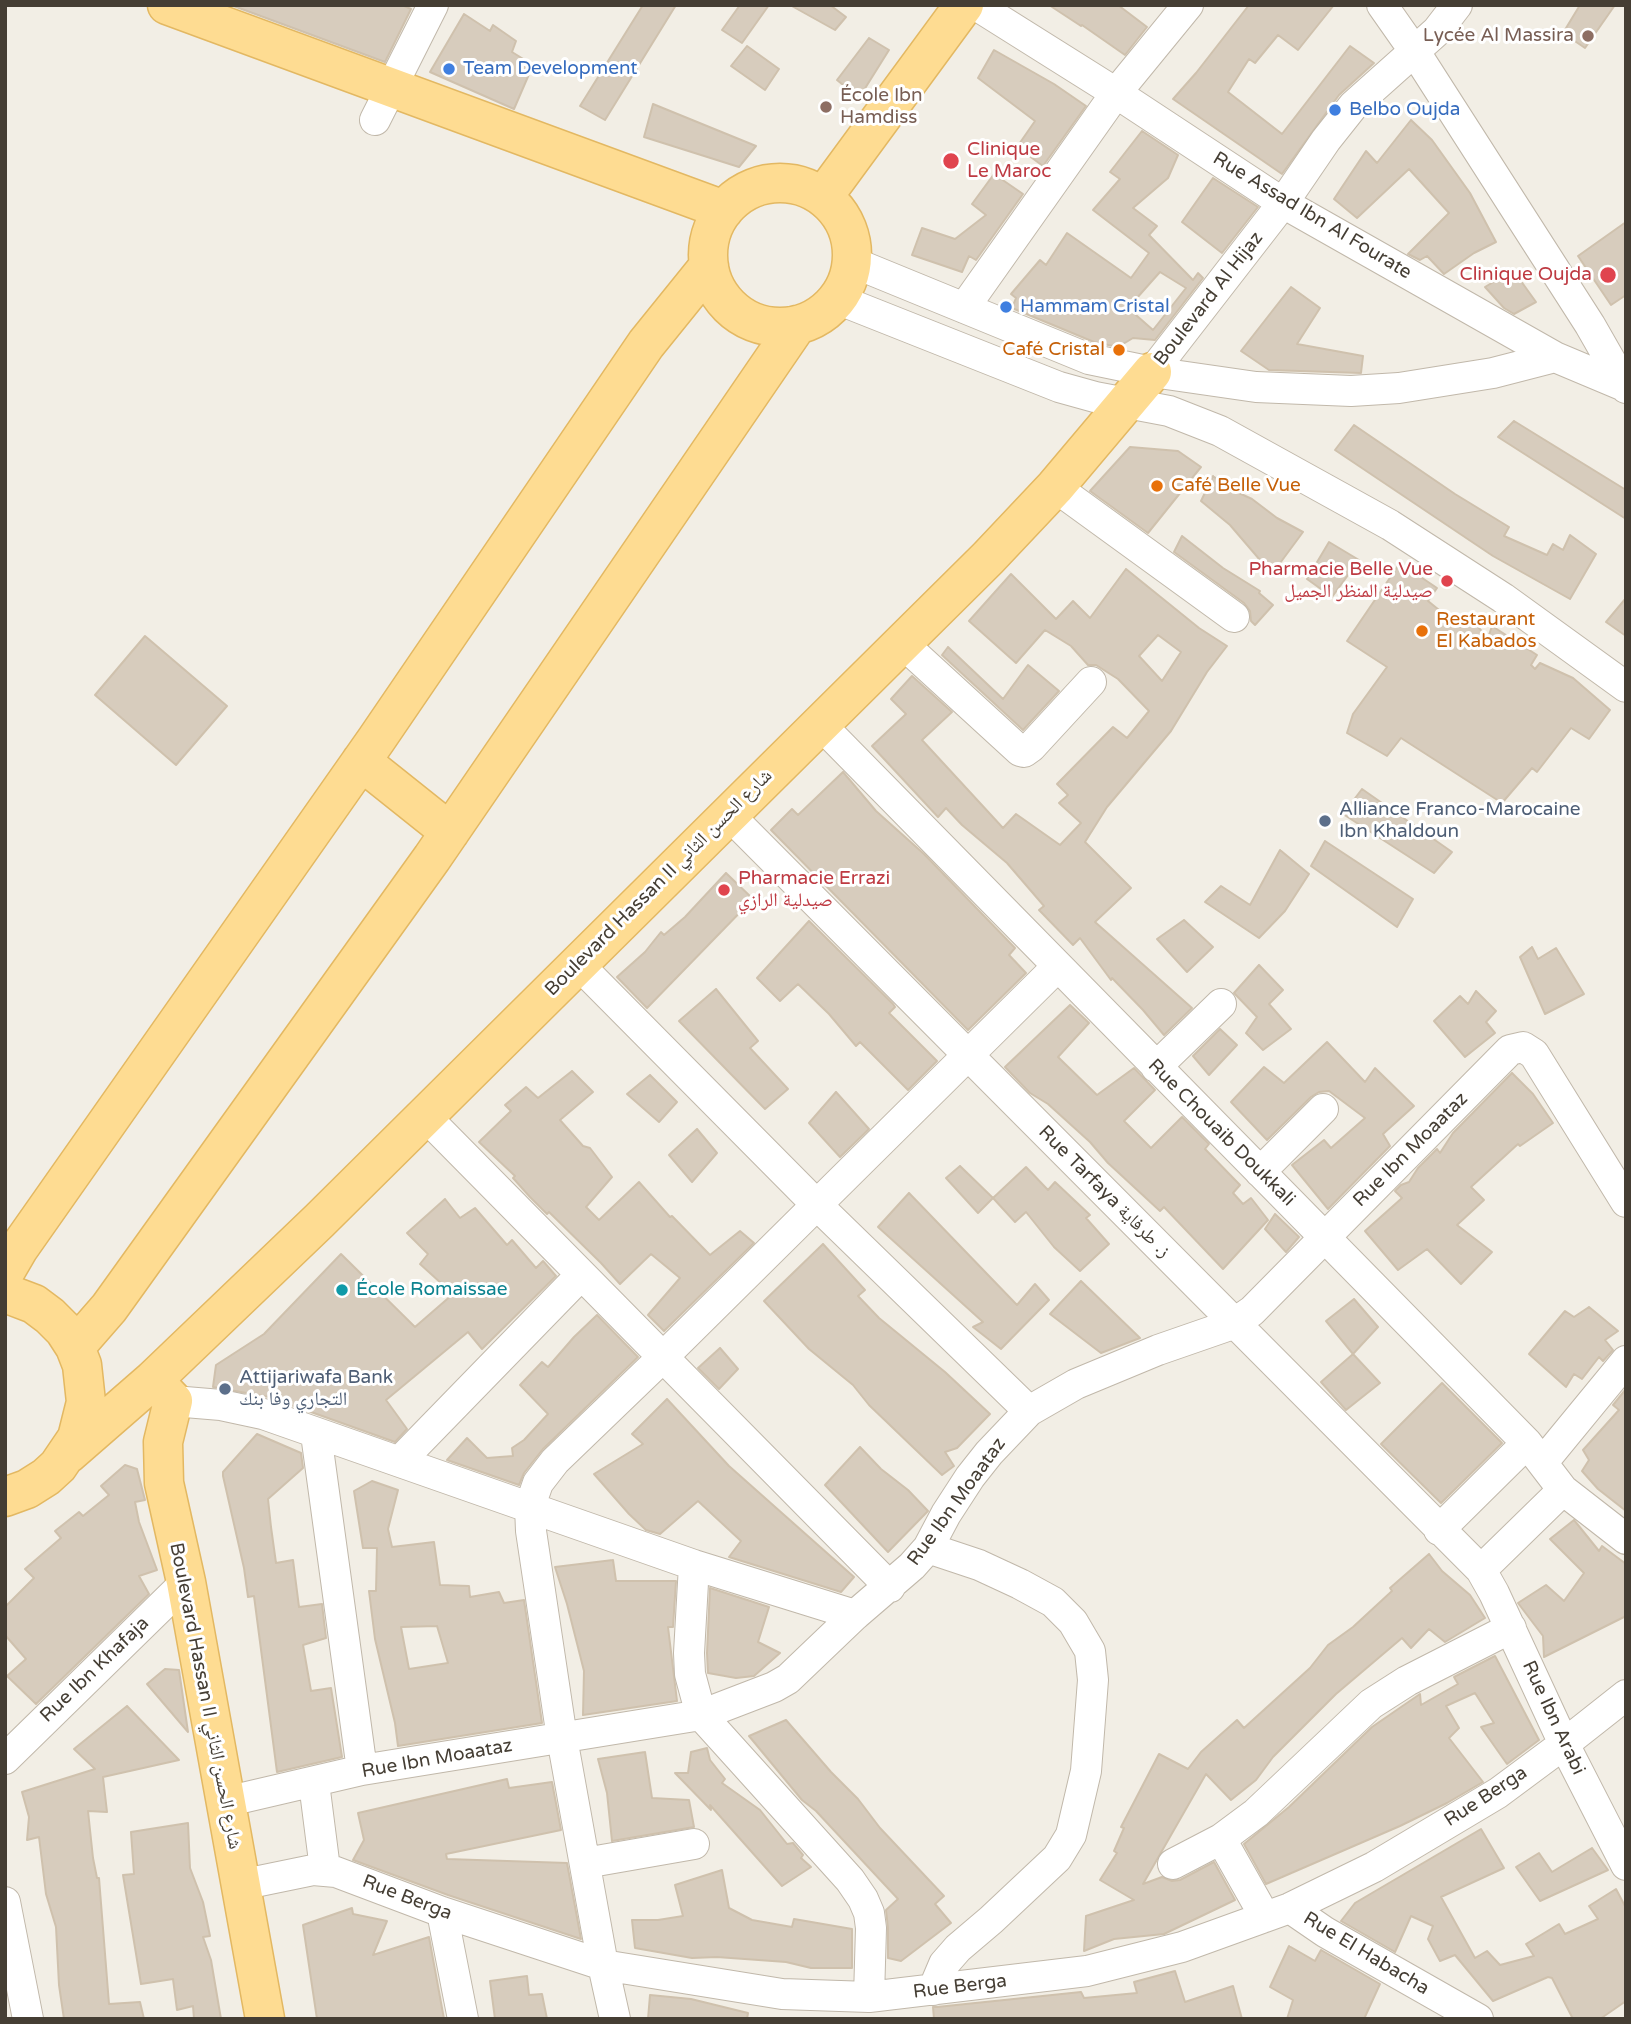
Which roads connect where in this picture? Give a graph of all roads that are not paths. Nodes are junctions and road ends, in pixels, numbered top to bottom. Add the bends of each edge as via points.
1 (433, 5) edge
2 (964, 5) edge
3 (976, 5) edge
4 (1188, 5) edge
5 (1382, 5) edge
6 (1457, 5) edge
7 (179, 7) edge
8 (1415, 52) junction
9 (1116, 93) junction
10 (383, 104) junction
11 (824, 197) junction
12 (1283, 203) junction
13 (724, 210) junction
14 (852, 262) junction
15 (709, 266) junction
16 (837, 299) junction
17 (964, 308) junction
18 (797, 325) junction
19 (1555, 357) junction
20 (1152, 372) junction
21 (1625, 387) edge
22 (1126, 402) junction
23 (1055, 487) junction
24 (1234, 617) dead end
25 (901, 642) junction
26 (1091, 682) dead end
27 (1626, 687) edge
28 (819, 723) junction
29 (361, 761) junction
30 (728, 814) junction
31 (450, 832) junction
32 (577, 964) junction
33 (1057, 967) junction
34 (1221, 1004) dead end
35 (969, 1055) junction
36 (1156, 1067) junction
37 (1323, 1110) dead end
38 (425, 1116) junction
39 (1260, 1172) junction
40 (1626, 1202) edge
41 (816, 1204) junction
42 (1323, 1237) junction
43 (5, 1272) edge
44 (580, 1276) junction
45 (5, 1293) edge
46 (1233, 1324) junction
47 (75, 1348) junction
48 (662, 1358) junction
49 (1626, 1361) edge
50 (163, 1391) junction
51 (1029, 1411) junction
52 (316, 1434) junction
53 (1535, 1452) junction
54 (401, 1461) junction
55 (57, 1466) junction
56 (1563, 1490) junction
57 (5, 1497) edge
58 (530, 1506) junction
59 (5, 1528) edge
60 (1439, 1530) junction
61 (1626, 1539) edge
62 (928, 1548) junction
63 (694, 1565) junction
64 (1481, 1570) junction
65 (186, 1582) junction
66 (890, 1587) junction
67 (855, 1615) junction
68 (1511, 1628) junction
69 (1626, 1695) edge
70 (701, 1715) junction
71 (562, 1738) junction
72 (1564, 1744) junction
73 (5, 1759) edge
74 (362, 1770) junction
75 (314, 1783) junction
76 (225, 1802) junction
77 (1220, 1839) junction
78 (694, 1844) dead end
79 (585, 1863) junction
80 (1173, 1864) dead end
81 (1626, 1865) edge
82 (325, 1869) junction
83 (240, 1885) junction
84 (5, 1902) edge
85 (442, 1912) junction
86 (1278, 1912) junction
87 (603, 1965) junction
88 (933, 1990) junction
89 (869, 1997) junction
90 (28, 2019) edge
91 (265, 2019) edge
92 (463, 2019) edge
93 (615, 2019) edge
94 (1478, 2019) edge

1 - 10 street
2 - 11 main road
3 - 9 street, Rue Assad Ibn Al Fourate
4 - 9 street
5 - 8 street
6 - 8 street, Boulevard Al Hijaz
7 - 10 main road
8 - 12 street, Boulevard Al Hijaz via 1353,106
8 - 21 street
9 - 12 street, Rue Assad Ibn Al Fourate
9 - 17 street
10 - 13 main road
11 - 13 main road via 798,186 771,183 737,197
11 - 14 main road via 846,226
12 - 19 street, Rue Assad Ibn Al Fourate
12 - 20 street, Boulevard Al Hijaz
13 - 15 main road via 713,227
14 - 16 main road
14 - 17 street
15 - 18 main road via 715,285 740,315 778,327
15 - 29 main road via 646,344
16 - 18 main road via 820,316
16 - 22 street via 1059,387
17 - 20 street via 1078,355
18 - 31 main road
19 - 20 street via 1446,382 1351,391 1256,387
19 - 21 street, Rue Assad Ibn Al Fourate
20 - 22 main road, Boulevard Hassan II شارع الحسن الثاني
22 - 23 main road, Boulevard Hassan II شارع الحسن الثاني
22 - 27 street via 1194,419 1347,499 1503,598
23 - 24 street
23 - 25 main road, Boulevard Hassan II شارع الحسن الثاني
25 - 26 street via 1024,752
25 - 28 main road, Boulevard Hassan II شارع الحسن الثاني
28 - 30 main road, Boulevard Hassan II شارع الحسن الثاني
28 - 33 street, Rue Chouaib Doukkali
29 - 31 main road
29 - 43 main road
30 - 32 main road, Boulevard Hassan II شارع الحسن الثاني
30 - 35 street, Rue Tarfaya ز. طرفاية
31 - 47 main road via 109,1308
32 - 38 main road, Boulevard Hassan II شارع الحسن الثاني
32 - 41 street
33 - 35 street
33 - 36 street, Rue Chouaib Doukkali
34 - 36 street
35 - 41 street
35 - 46 street, Rue Tarfaya ز. طرفاية
36 - 39 street, Rue Chouaib Doukkali
37 - 39 street
38 - 44 street
38 - 50 main road, Boulevard Hassan II شارع الحسن الثاني
39 - 42 street, Rue Chouaib Doukkali
40 - 42 street, Rue Ibn Moaataz via 1534,1054 1523,1047 1510,1051
41 - 48 street
41 - 51 street
42 - 46 street, Rue Ibn Moaataz
42 - 53 street, Rue Chouaib Doukkali
44 - 48 street
44 - 54 street
45 - 47 main road via 50,1316
46 - 51 street, Rue Ibn Moaataz via 1076,1384
46 - 60 street, Rue Tarfaya ز. طرفاية
47 - 55 main road via 86,1383 86,1402 80,1429
48 - 58 street via 546,1470
48 - 66 street
49 - 53 street
50 - 52 street via 239,1408
50 - 55 main road, Boulevard Hassan II شارع الحسن الثاني
50 - 65 main road, Boulevard Hassan II شارع الحسن الثاني via 164,1483
51 - 62 street, Rue Ibn Moaataz via 970,1477
52 - 54 street
52 - 74 street
53 - 56 street, Rue Chouaib Doukkali
53 - 60 street
54 - 58 street
55 - 57 main road via 27,1489
55 - 59 main road
56 - 61 street, Rue Chouaib Doukkali
56 - 64 street
58 - 63 street
58 - 71 street
60 - 64 street, Rue Tarfaya ز. طرفاية
62 - 66 street, Rue Ibn Moaataz
62 - 88 street via 979,1565 1053,1602 1073,1622 1090,1651 1093,1680 1086,1771 1071,1835 1057,1858 958,1948 944,1964
63 - 67 street
63 - 70 street via 689,1653
64 - 68 street, Rue Ibn Arabi
65 - 73 street, Rue Ibn Khafaja
65 - 76 main road, Boulevard Hassan II شارع الحسن الثاني
66 - 67 street, Rue Ibn Moaataz
67 - 70 street, Rue Ibn Moaataz via 788,1679
68 - 72 street, Rue Ibn Arabi
68 - 77 street via 1371,1704 1256,1813
69 - 72 street, Rue Berga
70 - 71 street, Rue Ibn Moaataz
70 - 89 street via 863,1899 871,1927
71 - 74 street, Rue Ibn Moaataz
71 - 79 street
72 - 81 street, Rue Ibn Arabi
72 - 86 street, Rue Berga via 1497,1793 1374,1867
74 - 75 street, Rue Ibn Moaataz
75 - 76 street, Rue Ibn Moaataz
75 - 82 street
76 - 83 main road, Boulevard Hassan II شارع الحسن الثاني
77 - 80 street
77 - 86 street
78 - 79 street
79 - 87 street
82 - 83 street, Rue Berga
82 - 85 street, Rue Berga
83 - 91 main road, Boulevard Hassan II شارع الحسن الثاني
84 - 90 street
85 - 87 street, Rue Berga
85 - 92 street
86 - 88 street, Rue Berga via 1182,1947 1087,1971
86 - 94 street, Rue El Habacha via 1325,1932
87 - 89 street, Rue Berga via 782,1993
87 - 93 street
88 - 89 street, Rue Berga

